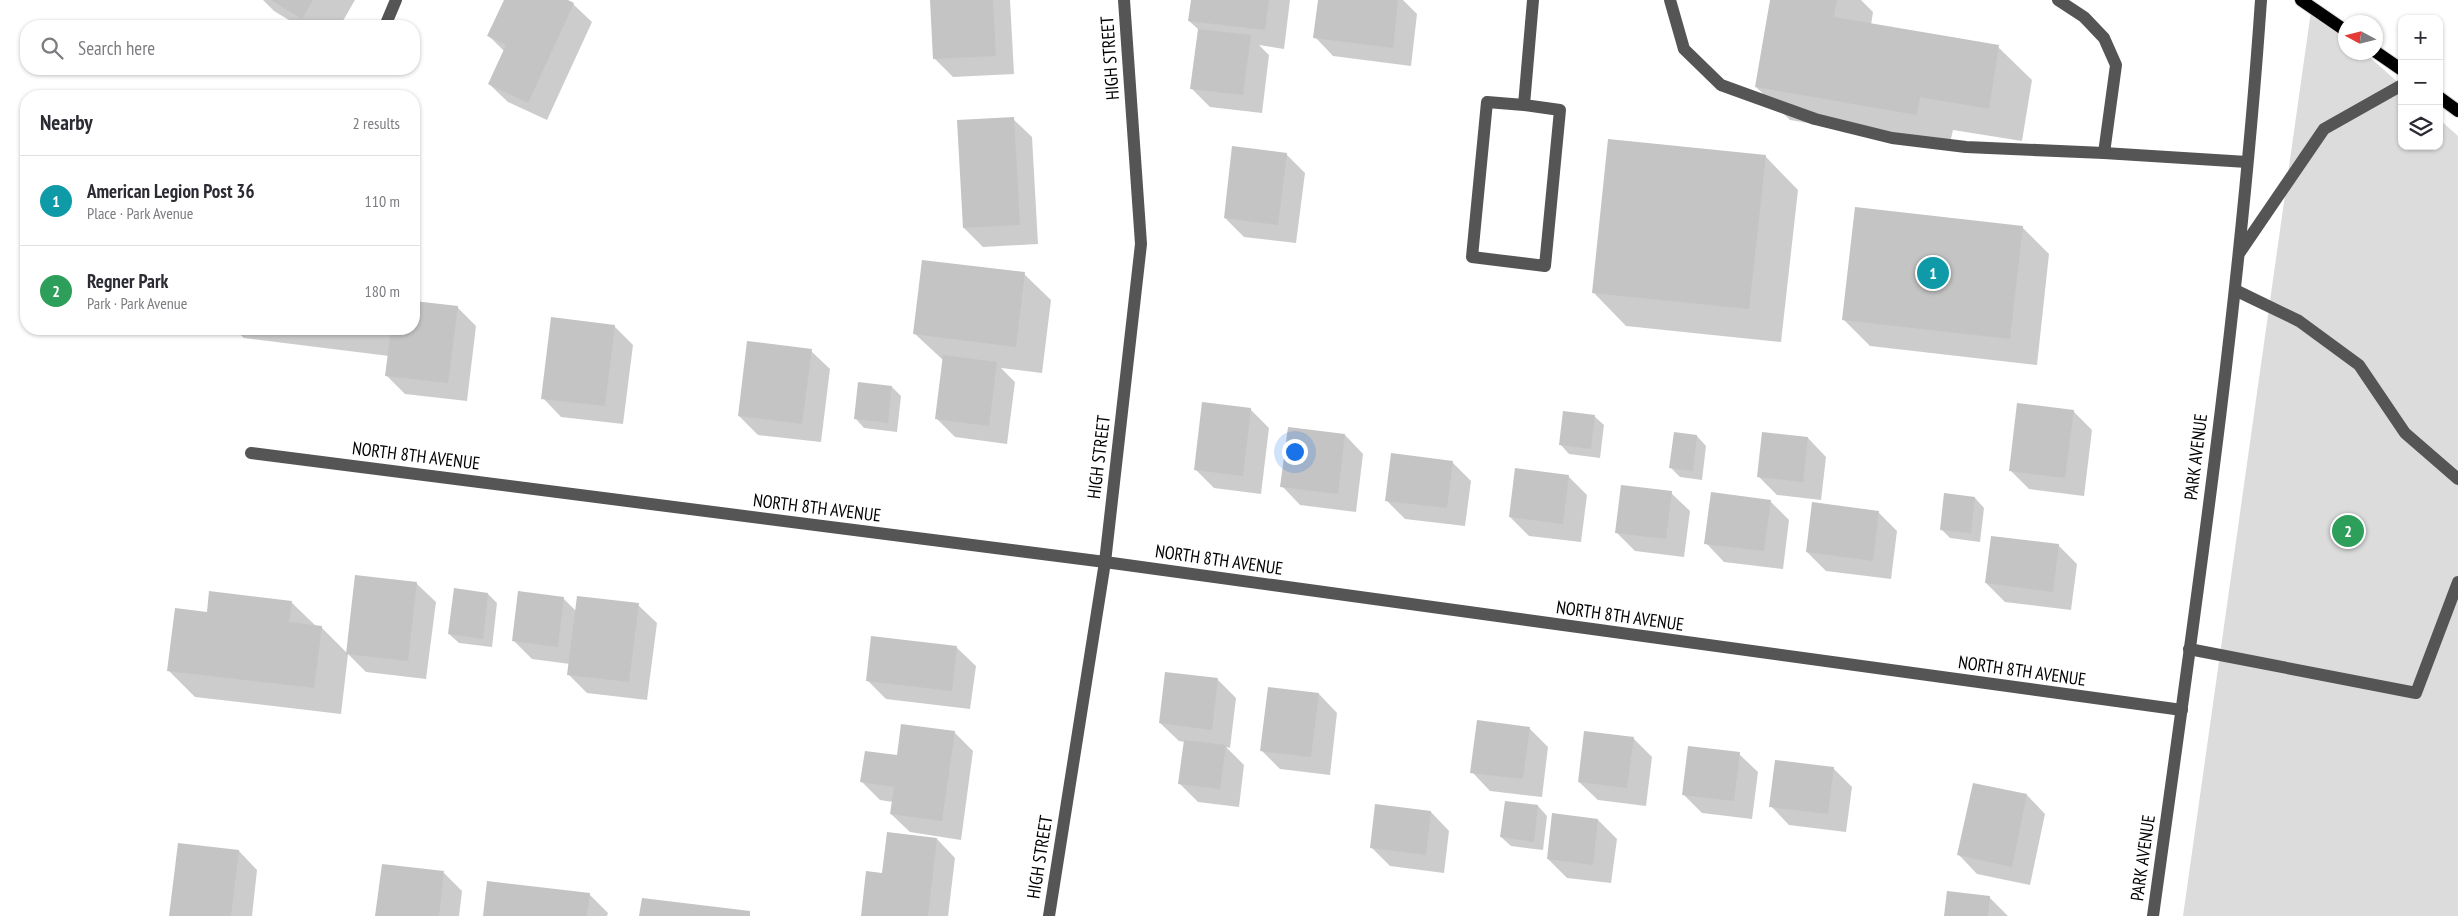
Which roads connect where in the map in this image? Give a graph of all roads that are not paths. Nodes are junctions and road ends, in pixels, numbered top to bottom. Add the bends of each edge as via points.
1 (396, 0) edge
2 (1124, 0) edge
3 (1534, 0) edge
4 (1670, 0) edge
5 (2058, 0) edge
6 (2261, 0) edge
7 (2300, 0) edge
8 (388, 20) edge
9 (2338, 26) edge
10 (2383, 57) edge
11 (2398, 67) edge
12 (2398, 87) edge
13 (2443, 100) edge
14 (1524, 105) junction
15 (2458, 111) edge
16 (2104, 153) junction
17 (2247, 162) junction
18 (2239, 254) junction
19 (2234, 290) junction
20 (251, 453) dead end
21 (2458, 480) edge
22 (1105, 562) junction
23 (2458, 582) edge
24 (2189, 649) junction
25 (2182, 710) junction
26 (1049, 916) edge
27 (2153, 916) edge

1 - 8 street
2 - 22 street, HIGH STREET via 1141,244
3 - 14 street
4 - 16 street via 1684,49 1721,86 1796,112 1892,138 1966,147
5 - 16 street via 2084,17 2104,38 2116,65
6 - 17 street, PARK AVENUE
7 - 9 main road
10 - 11 main road
12 - 18 street via 2324,129
13 - 15 main road
14 - 14 street via 1560,110 1545,266 1472,257 1487,102
16 - 17 street
17 - 18 street, PARK AVENUE
18 - 19 street, PARK AVENUE
19 - 21 street via 2299,321 2359,365 2404,433
19 - 24 street, PARK AVENUE
20 - 22 street, NORTH 8TH AVENUE
22 - 25 street, NORTH 8TH AVENUE
22 - 26 street, HIGH STREET
23 - 24 street via 2416,693
24 - 25 street, PARK AVENUE
25 - 27 street, PARK AVENUE

